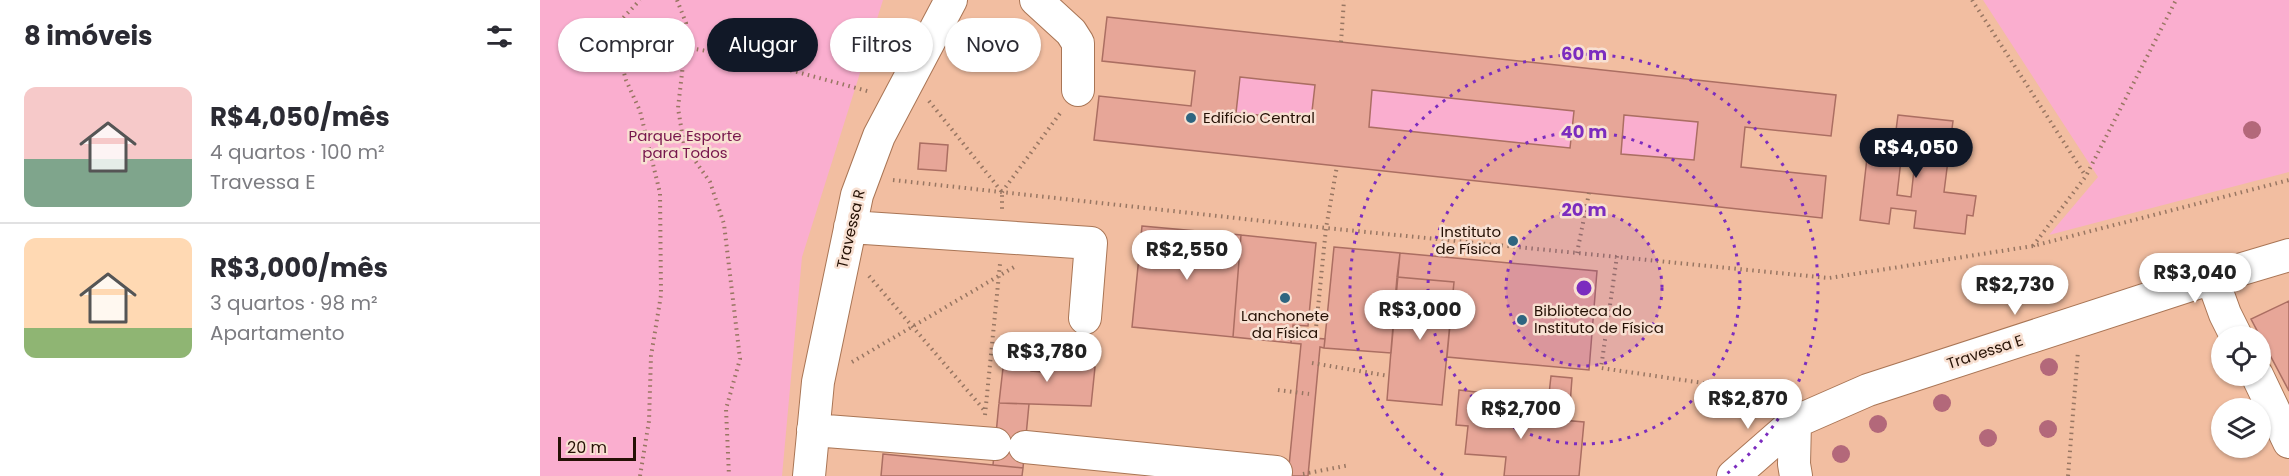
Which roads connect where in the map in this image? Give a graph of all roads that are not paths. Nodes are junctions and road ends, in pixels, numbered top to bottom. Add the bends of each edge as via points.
1 (951, 0) edge
2 (1036, 0) edge
3 (1078, 90) dead end
4 (848, 237) junction
5 (2289, 255) edge
6 (2212, 278) junction
7 (1085, 318) dead end
8 (2231, 326) edge
9 (2262, 386) edge
10 (1794, 409) junction
11 (813, 430) junction
12 (2289, 442) edge
13 (1288, 473) edge
14 (809, 476) edge
15 (1733, 476) edge
16 (1796, 476) edge

1 - 4 street, Travessa R via 879,136 857,195
2 - 3 street via 1078,43
4 - 7 street via 1003,237 1091,243
4 - 11 street, Travessa R via 818,382
5 - 6 street, Travessa E
6 - 8 street
6 - 10 street, Travessa E via 1868,390
9 - 12 street
10 - 15 street, Travessa E
10 - 16 street
11 - 13 street via 1001,444
11 - 14 street, Travessa R

